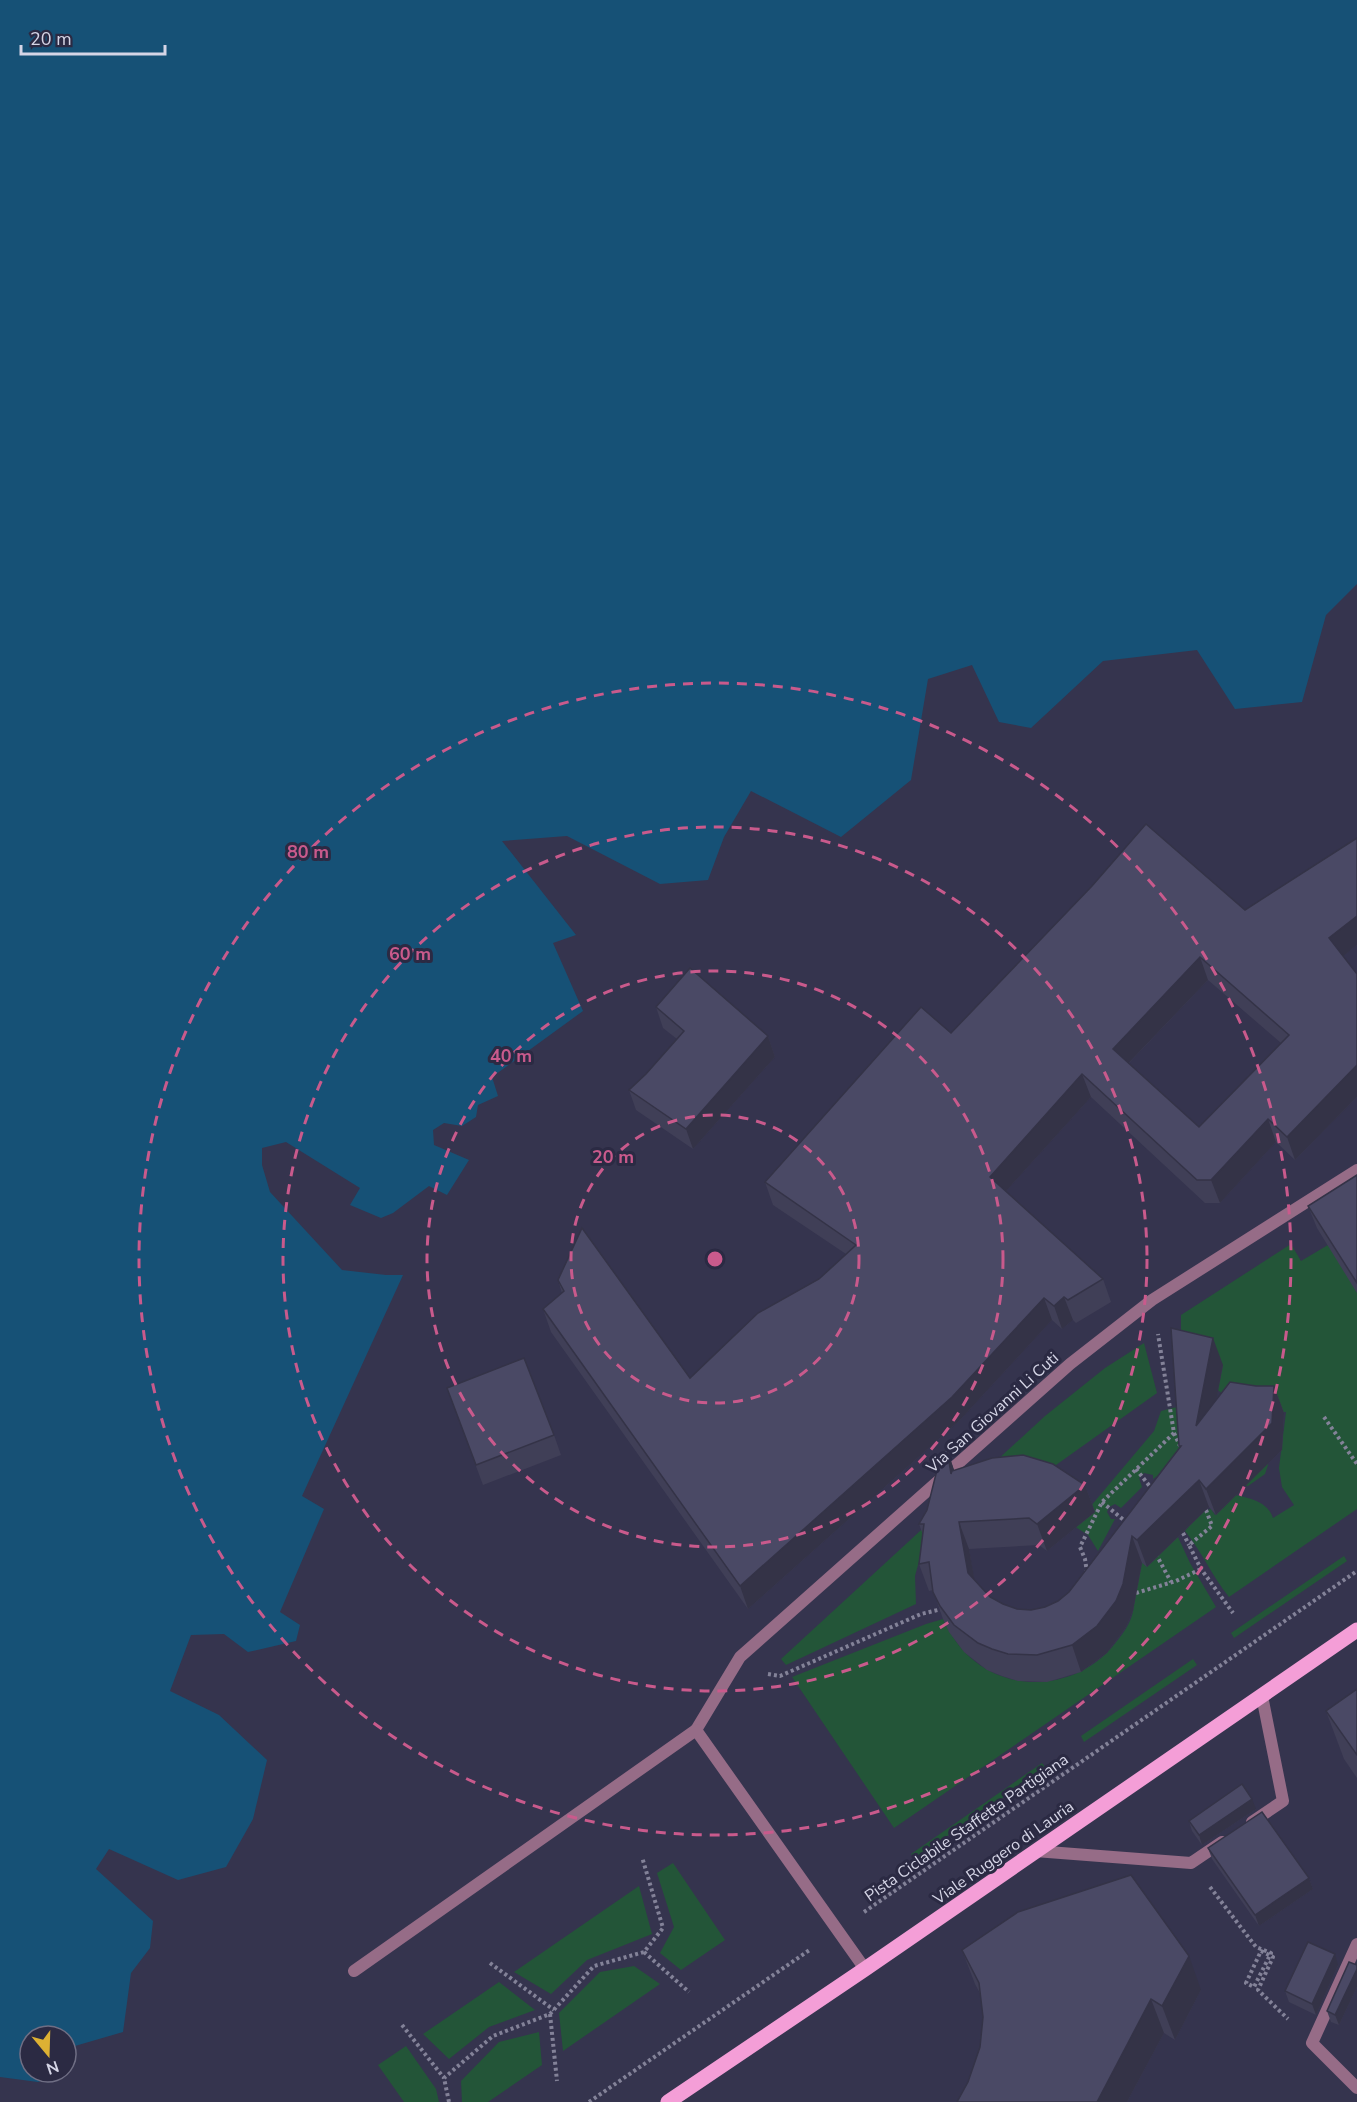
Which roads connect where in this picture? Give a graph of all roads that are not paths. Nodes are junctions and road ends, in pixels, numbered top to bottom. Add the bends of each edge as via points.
1 (1357, 1170) edge
2 (1357, 1630) edge
3 (1262, 1696) junction
4 (696, 1730) junction
5 (1035, 1851) junction
6 (1357, 1944) edge
7 (865, 1969) junction
8 (354, 1971) dead end
9 (1357, 2088) edge
10 (668, 2102) edge

1 - 4 street, Via San Giovanni Li Cuti via 1152,1300 1070,1364 740,1657
2 - 3 main road, Viale Ruggero di Lauria
3 - 5 main road, Viale Ruggero di Lauria
3 - 5 street via 1283,1801 1191,1863
4 - 7 street
4 - 8 street
5 - 7 main road, Viale Ruggero di Lauria
6 - 9 street via 1312,2043
7 - 10 main road, Viale Ruggero di Lauria

